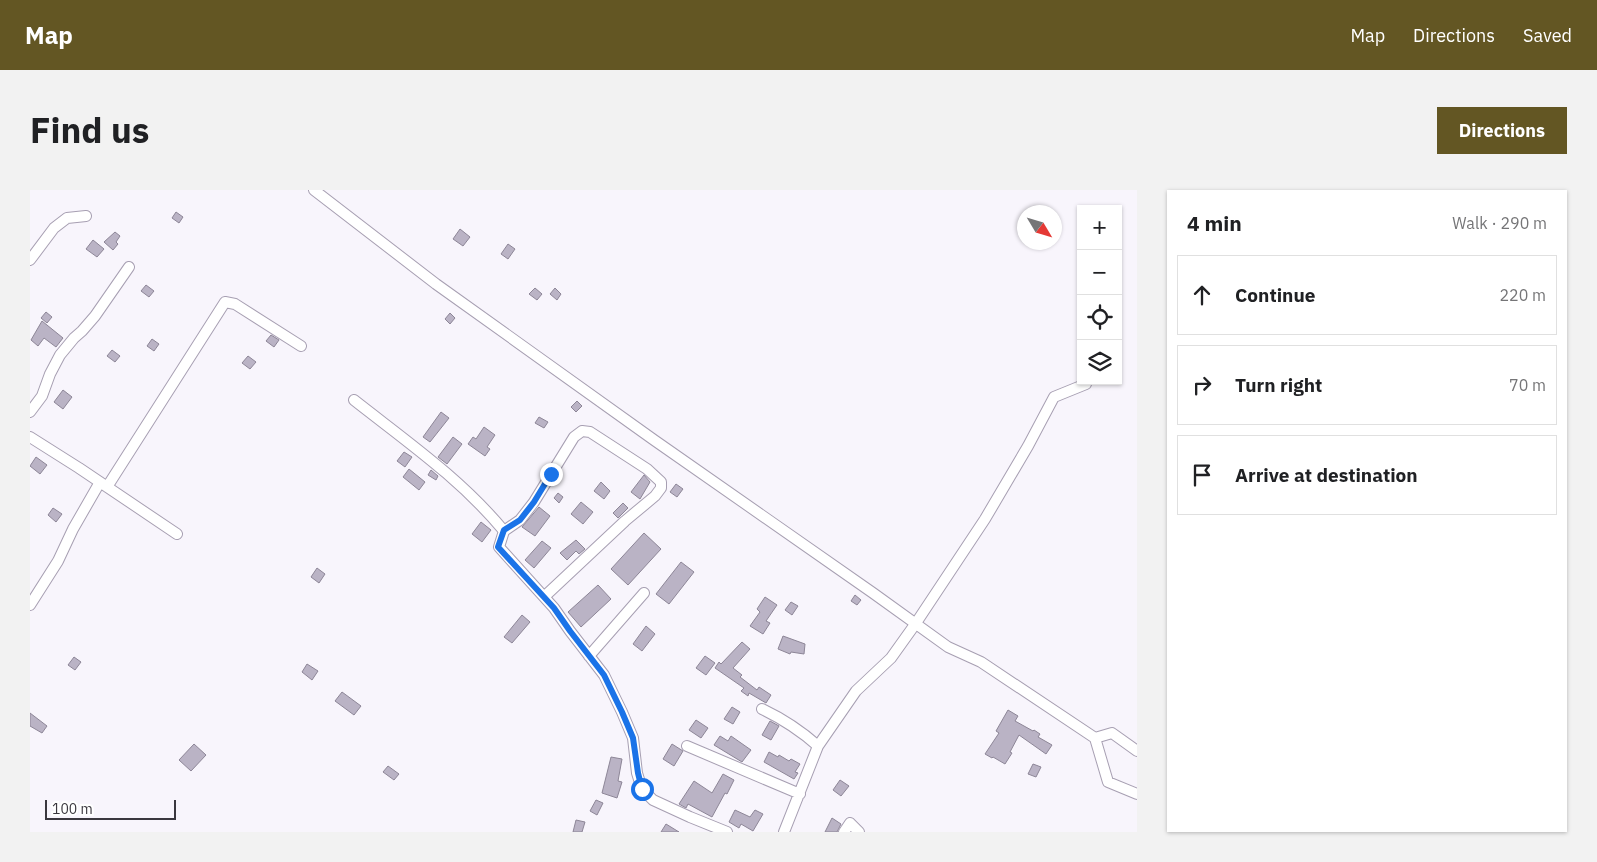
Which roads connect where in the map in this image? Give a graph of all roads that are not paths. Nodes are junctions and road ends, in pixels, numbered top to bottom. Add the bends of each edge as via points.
1 (314, 190) edge
2 (86, 216) dead end
3 (30, 260) edge
4 (129, 267) dead end
5 (301, 346) dead end
6 (1084, 385) edge
7 (354, 400) dead end
8 (30, 412) edge
9 (30, 437) edge
10 (103, 484) junction
11 (504, 530) junction
12 (177, 534) dead end
13 (644, 594) dead end
14 (544, 596) junction
15 (30, 605) edge
16 (916, 624) junction
17 (589, 656) junction
18 (762, 709) dead end
19 (1095, 738) junction
20 (687, 746) dead end
21 (818, 746) junction
22 (1137, 751) edge
23 (800, 794) junction
24 (1137, 794) edge
25 (727, 832) edge
26 (784, 832) edge
27 (844, 832) edge
28 (859, 832) edge

1 - 16 street via 436,284
2 - 3 street via 67,218 54,228
4 - 8 street via 96,316 60,355 42,396
5 - 10 street via 235,304 225,302
6 - 16 street via 1054,397 985,519
7 - 11 street via 446,472
9 - 10 street
10 - 12 street
10 - 15 street
11 - 14 street via 498,547
11 - 14 street via 520,520 574,437 582,431 590,432 647,469 660,482 661,488 655,496
13 - 17 street
14 - 17 street
16 - 19 street via 1025,690
16 - 21 street via 891,658 856,691
17 - 25 street via 604,675 633,738 642,789 653,800
18 - 21 street via 798,728
19 - 22 street via 1112,733
19 - 24 street via 1108,782
20 - 23 street
21 - 23 street
23 - 26 street
27 - 28 street via 850,824

